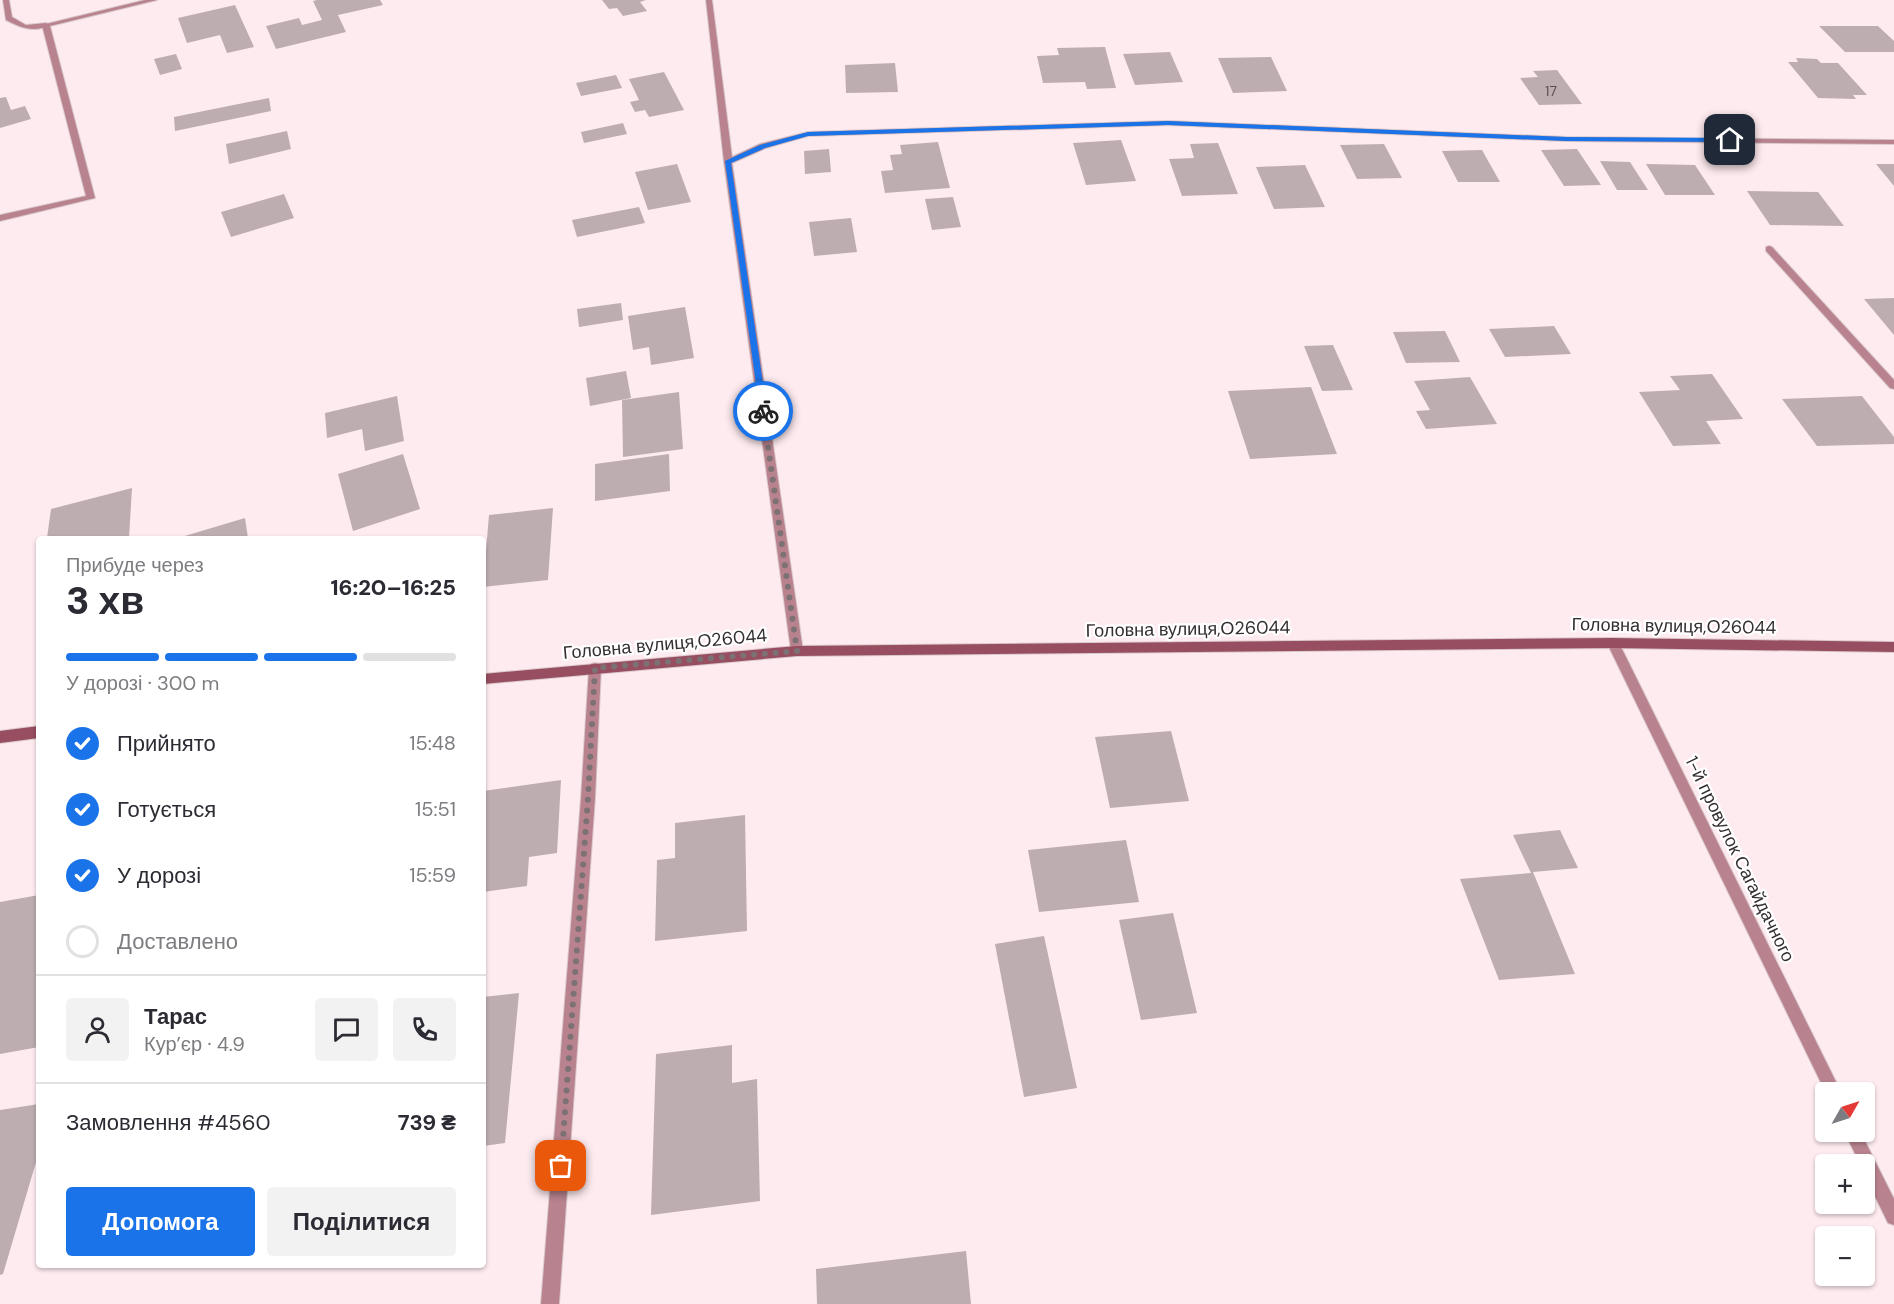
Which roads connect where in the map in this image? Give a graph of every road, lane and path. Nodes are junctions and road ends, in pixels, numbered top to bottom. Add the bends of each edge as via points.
1 (6, 0) edge
2 (154, 0) edge
3 (709, 0) edge
4 (46, 25) junction
5 (1894, 142) edge
6 (728, 162) junction
7 (0, 218) edge
8 (1769, 249) dead end
9 (1894, 386) edge
10 (1613, 643) junction
11 (1894, 648) edge
12 (797, 651) junction
13 (595, 668) junction
14 (486, 679) edge
15 (36, 732) edge
16 (0, 737) edge
17 (1828, 1082) edge
18 (1857, 1142) edge
19 (1894, 1218) edge
20 (550, 1304) edge

1 - 4 street via 9,18 25,27
2 - 4 street
3 - 6 street
4 - 7 street via 91,198
5 - 6 street via 1566,139 1168,123 808,134
6 - 12 street
8 - 9 street
10 - 11 main road, Головна вулиця,О26044
10 - 12 main road, Головна вулиця,О26044
10 - 17 street, 1-й провулок Сагайдачного
12 - 13 main road, Головна вулиця,О26044
13 - 14 main road, Головна вулиця,О26044
13 - 20 street
15 - 16 main road
18 - 19 street

